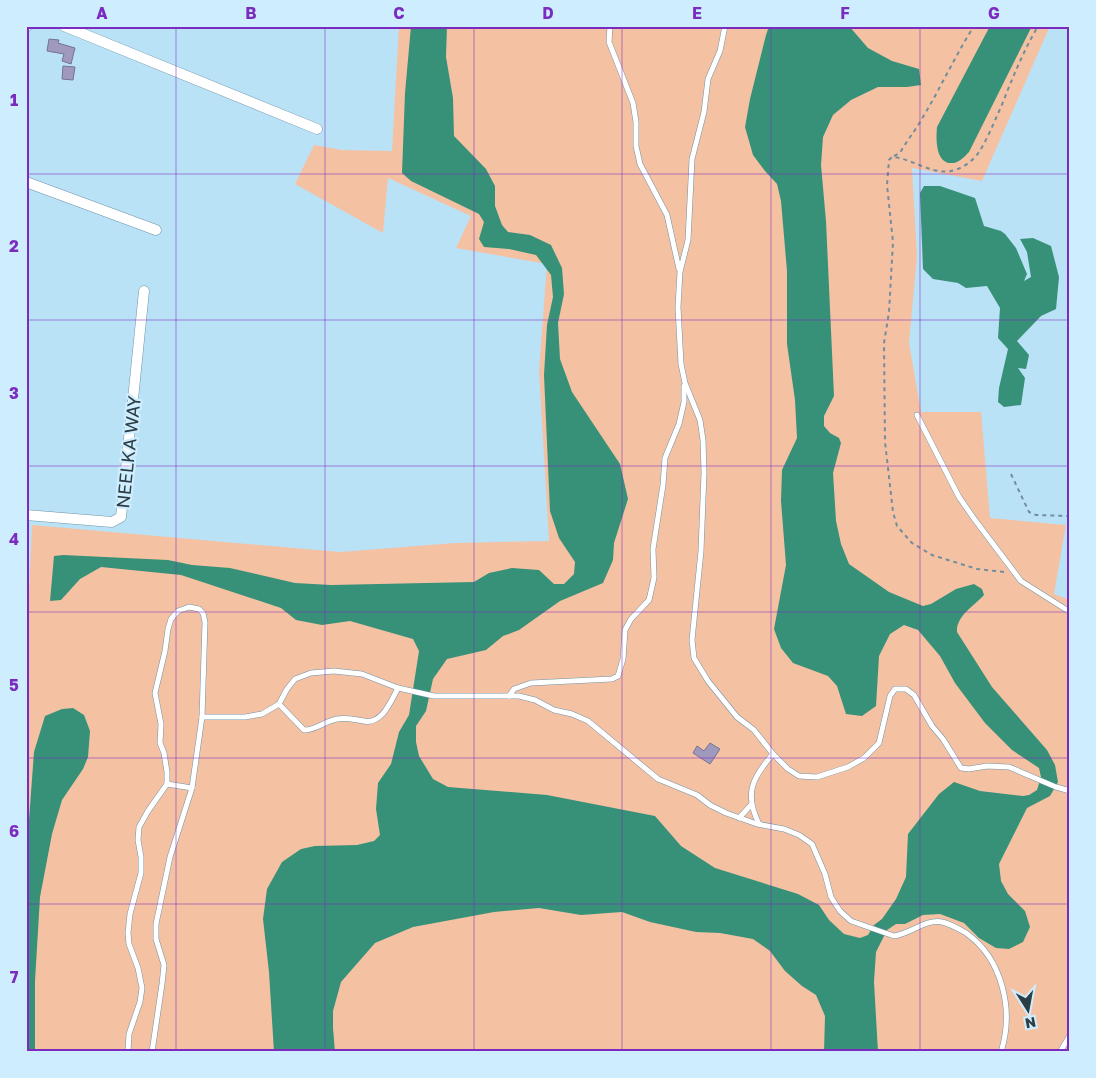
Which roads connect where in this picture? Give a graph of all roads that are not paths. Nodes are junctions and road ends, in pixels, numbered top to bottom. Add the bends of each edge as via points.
1 (64, 26) edge
2 (610, 26) edge
3 (725, 26) edge
4 (317, 129) dead end
5 (26, 182) edge
6 (156, 230) dead end
7 (680, 272) junction
8 (144, 292) dead end
9 (684, 384) junction
10 (917, 415) dead end
11 (26, 515) edge
12 (1070, 612) edge
13 (398, 688) junction
14 (510, 696) junction
15 (279, 704) junction
16 (202, 717) junction
17 (773, 754) junction
18 (167, 784) junction
19 (192, 788) junction
20 (1070, 791) edge
21 (751, 805) junction
22 (739, 818) junction
23 (759, 824) junction
24 (1070, 1034) edge
25 (128, 1052) edge
26 (152, 1052) edge
27 (1001, 1052) edge
28 (1060, 1052) edge

1 - 4 street
2 - 7 lane via 609,42 633,103 640,164 668,215
3 - 7 lane via 720,51 708,79 704,112 692,159 688,240
5 - 6 street
7 - 9 lane via 678,307
8 - 11 street, NEELKA WAY via 121,517 112,522
9 - 14 lane via 679,424 665,458 654,549 654,578 649,600 625,630 618,676 612,679 531,683 514,689
9 - 17 lane via 700,420 704,473 701,551 692,640 694,658 737,717 754,730
10 - 12 lane via 959,497 1021,581
13 - 14 lane via 434,696
13 - 15 lane via 362,674 311,673 295,679 286,688
13 - 15 lane via 376,720 336,719 310,730 304,730
14 - 22 lane via 535,700 588,721 658,779 697,794 710,805
15 - 16 lane via 262,714 246,717
16 - 18 lane via 205,622 199,609 189,606 178,610 168,629 155,693
16 - 19 lane
17 - 20 lane via 799,776 817,776 848,767 864,758 879,743 890,696 895,689 906,689 914,695 961,768 1010,767
17 - 21 lane via 758,771
18 - 19 lane
18 - 25 lane via 139,827 141,873 128,933 142,988 128,1034
19 - 26 lane via 170,857 156,924 156,939 164,965
21 - 22 lane
21 - 23 lane
22 - 23 lane
23 - 27 lane via 784,829 812,844 831,897 851,921 894,936 941,922 958,928 977,941 991,959 1005,998 1007,1024
24 - 28 lane

